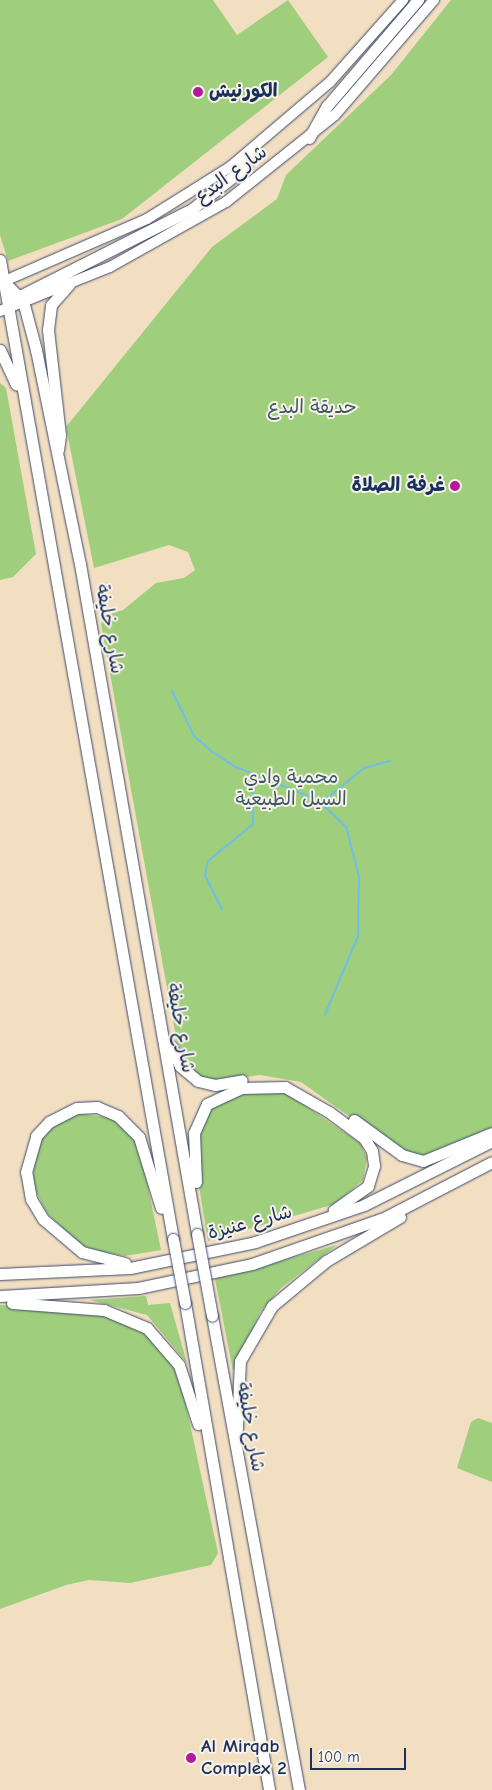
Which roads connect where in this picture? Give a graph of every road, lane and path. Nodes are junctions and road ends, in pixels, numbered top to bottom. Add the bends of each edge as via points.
1 (403, 0) edge
2 (418, 0) edge
3 (434, 0) edge
4 (309, 138) junction
5 (252, 151) junction
6 (0, 260) edge
7 (2, 282) edge
8 (69, 284) junction
9 (21, 298) junction
10 (3, 309) edge
11 (0, 350) edge
12 (22, 396) junction
13 (56, 457) junction
14 (156, 995) junction
15 (492, 1134) edge
16 (492, 1141) edge
17 (492, 1162) edge
18 (421, 1200) junction
19 (197, 1230) junction
20 (297, 1230) junction
21 (173, 1236) junction
22 (159, 1263) junction
23 (0, 1274) edge
24 (0, 1296) edge
25 (0, 1301) edge
26 (238, 1460) junction
27 (210, 1464) junction
28 (269, 1790) edge
29 (299, 1790) edge

1 - 5 main road, شارع البدع via 330,82
2 - 4 main road via 327,106
3 - 4 main road, شارع البدع via 379,68
4 - 8 main road, شارع البدع via 199,220
5 - 7 main road, شارع البدع via 147,219
5 - 9 main road via 244,168 192,209
6 - 7 main road
7 - 9 main road
7 - 10 main road
8 - 9 main road, شارع البدع
8 - 13 main road via 51,305 48,330 60,435
9 - 10 main road
9 - 13 main road, شارع خليفة
10 - 12 main road
11 - 12 main road
12 - 21 main road
13 - 14 main road, شارع خليفة
14 - 15 main road via 174,1056 198,1081 215,1085 264,1077 300,1084 402,1155 418,1160 445,1156
14 - 19 main road, شارع خليفة
16 - 20 main road, شارع عنيزة via 390,1194
17 - 18 main road, شارع عنيزة
18 - 24 main road, شارع عنيزة via 304,1248 194,1278 103,1292
18 - 26 main road via 308,1274 258,1325 245,1346 238,1373
19 - 20 main road via 193,1142 200,1114 224,1094 264,1085 294,1090 316,1102 357,1132 372,1151 372,1175 364,1191
19 - 26 main road, شارع خليفة, bridge
20 - 22 main road, شارع عنيزة
21 - 22 main road via 143,1144 124,1120 105,1109 77,1108 49,1122 36,1136 27,1155 26,1181 31,1199 50,1228 93,1257
21 - 27 main road, bridge
22 - 23 main road, شارع عنيزة via 81,1272
25 - 27 main road via 104,1310 147,1328 169,1349 182,1372
26 - 29 main road, شارع خليفة
27 - 28 main road

